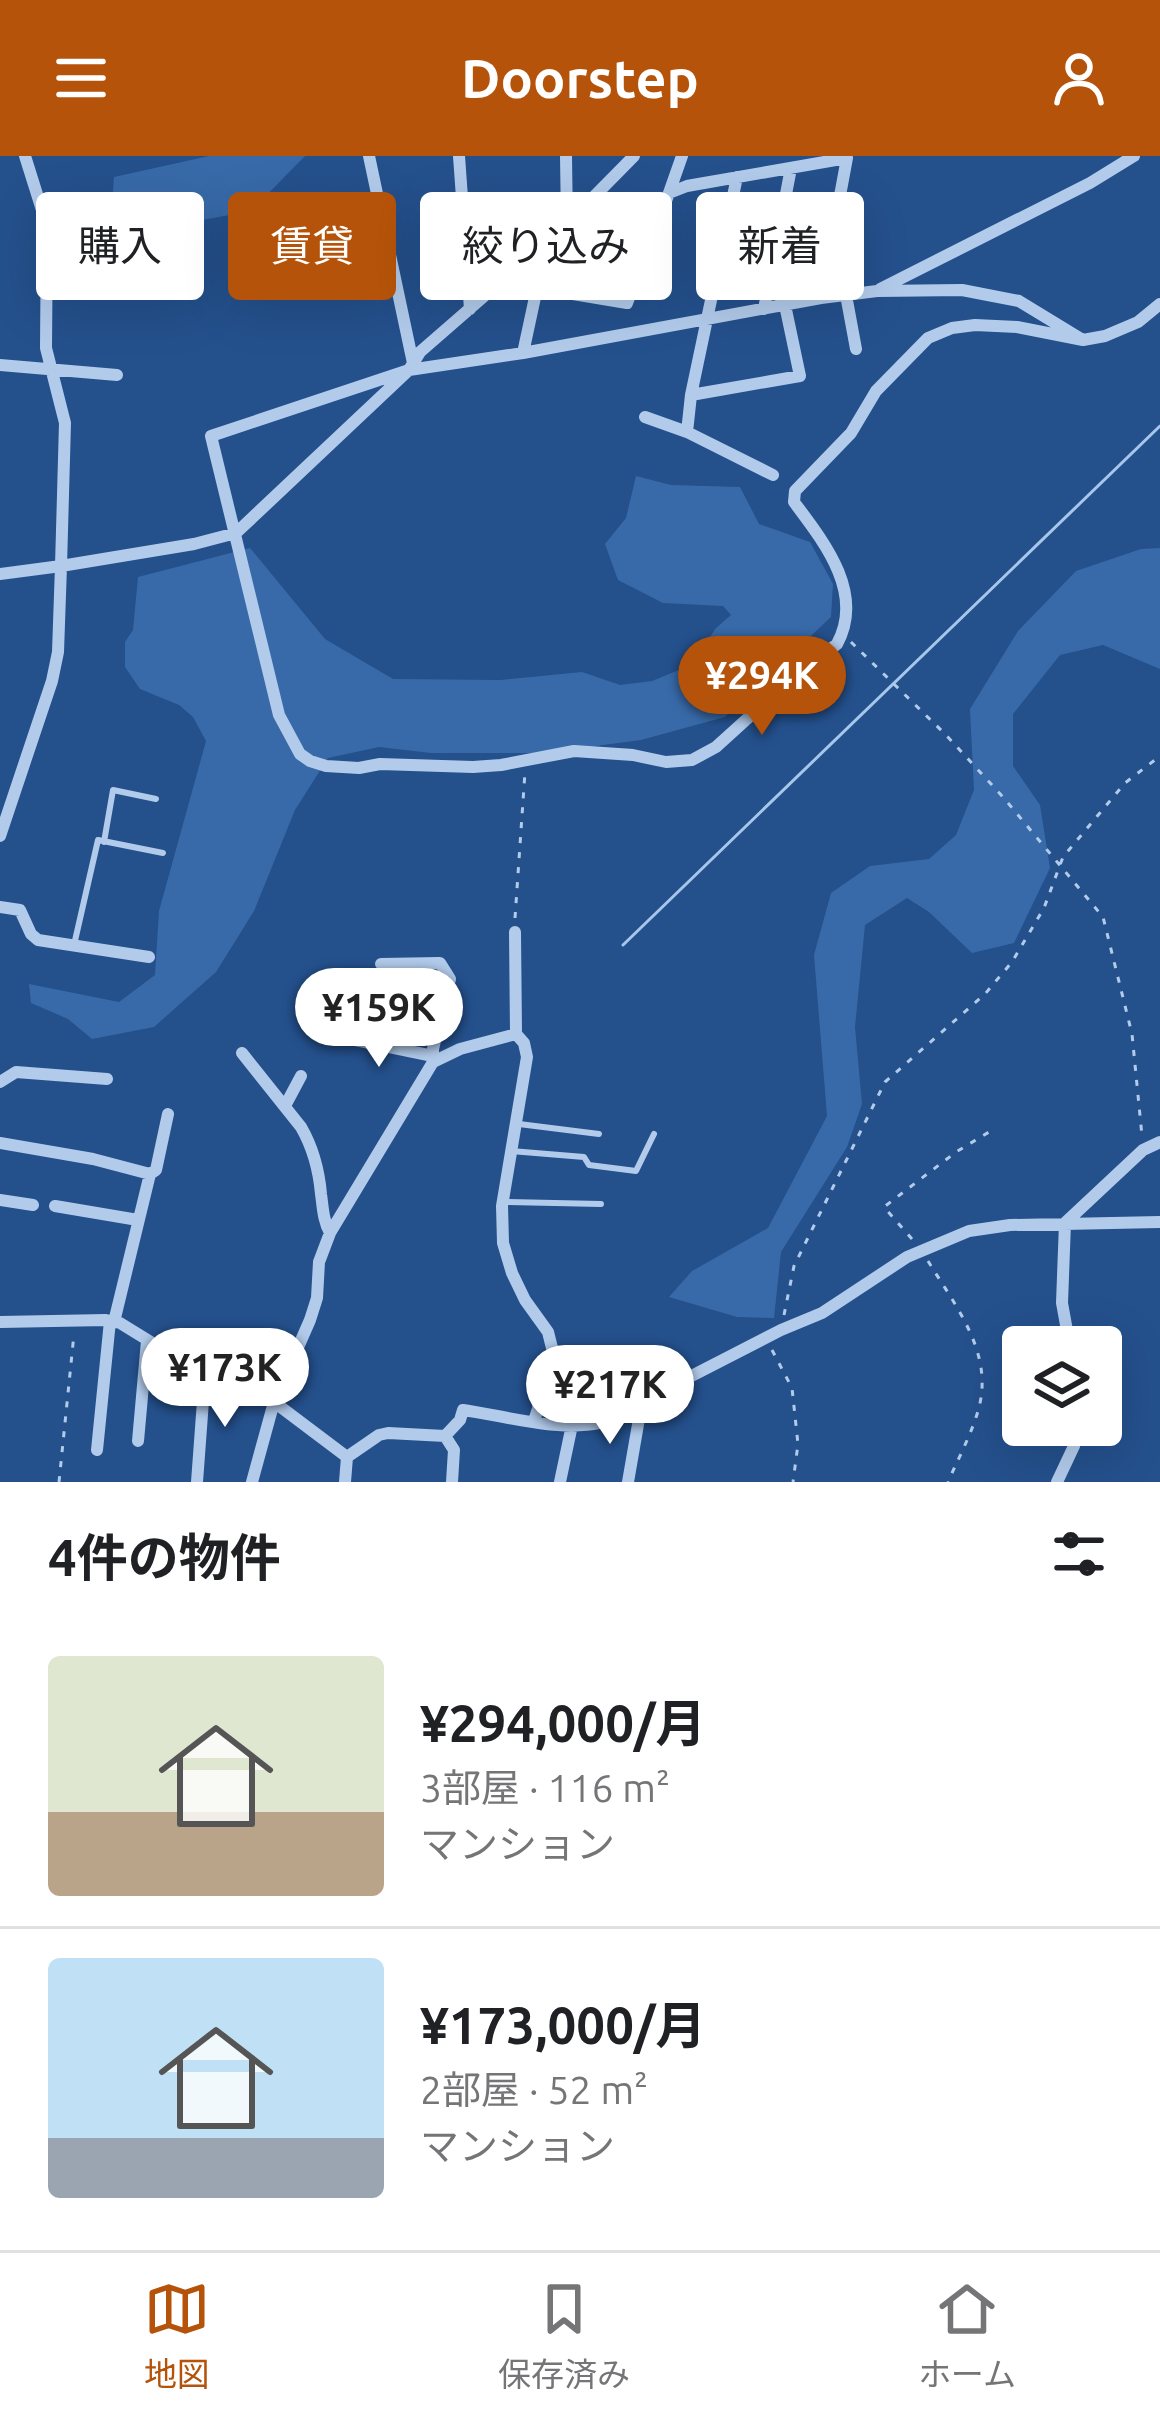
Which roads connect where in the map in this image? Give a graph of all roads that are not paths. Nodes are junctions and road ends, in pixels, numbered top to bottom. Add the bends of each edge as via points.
1 (25, 156) edge
2 (369, 156) edge
3 (459, 156) edge
4 (566, 156) edge
5 (634, 156) edge
6 (682, 156) edge
7 (1134, 156) edge
8 (854, 157) edge
9 (791, 168) junction
10 (737, 177) junction
11 (567, 192) edge
12 (599, 192) edge
13 (669, 192) edge
14 (672, 192) edge
15 (846, 192) edge
16 (878, 291) junction
17 (864, 293) edge
18 (480, 300) edge
19 (534, 300) edge
20 (810, 300) edge
21 (847, 300) edge
22 (1160, 304) edge
23 (785, 305) junction
24 (470, 309) junction
25 (764, 309) junction
26 (708, 320) junction
27 (1083, 340) junction
28 (856, 349) dead end
29 (523, 353) junction
30 (0, 365) edge
31 (411, 366) junction
32 (51, 368) junction
33 (117, 375) dead end
34 (691, 395) junction
35 (645, 417) dead end
36 (687, 432) junction
37 (772, 475) dead end
38 (236, 533) junction
39 (61, 566) junction
40 (0, 574) edge
41 (156, 799) dead end
42 (0, 836) edge
43 (104, 842) junction
44 (163, 854) dead end
45 (0, 907) edge
46 (515, 932) road end
47 (74, 945) junction
48 (149, 957) dead end
49 (381, 964) dead end
50 (400, 964) junction
51 (516, 1034) junction
52 (336, 1036) dead end
53 (377, 1045) junction
54 (242, 1054) dead end
55 (433, 1059) junction
56 (301, 1076) dead end
57 (107, 1079) dead end
58 (0, 1082) edge
59 (285, 1106) junction
60 (168, 1114) dead end
61 (515, 1123) junction
62 (598, 1134) dead end
63 (654, 1134) dead end
64 (1160, 1142) edge
65 (0, 1143) edge
66 (511, 1151) junction
67 (149, 1174) junction
68 (0, 1200) edge
69 (502, 1202) junction
70 (601, 1204) dead end
71 (33, 1205) dead end
72 (55, 1206) dead end
73 (138, 1220) junction
74 (1160, 1222) edge
75 (1066, 1223) junction
76 (330, 1233) junction
77 (0, 1322) edge
78 (112, 1322) junction
79 (1066, 1326) edge
80 (147, 1341) junction
81 (205, 1374) junction
82 (274, 1402) junction
83 (637, 1406) junction
84 (534, 1421) junction
85 (572, 1425) junction
86 (445, 1436) junction
87 (138, 1441) dead end
88 (1074, 1446) edge
89 (98, 1450) dead end
90 (347, 1457) junction
91 (197, 1482) edge
92 (252, 1482) edge
93 (345, 1482) edge
94 (452, 1482) edge
95 (560, 1482) edge
96 (628, 1482) edge
97 (1057, 1482) edge

1 - 32 street via 47,226
2 - 31 street
3 - 24 street
4 - 11 street
5 - 12 street
6 - 13 street
7 - 16 street
8 - 9 street
8 - 15 street
9 - 10 street
9 - 25 street
10 - 14 street
10 - 26 street
16 - 17 street
16 - 27 street via 962,290 1018,301
18 - 24 street
19 - 29 street
20 - 23 street
21 - 28 street
22 - 27 street via 1138,322
23 - 25 street
23 - 34 street via 800,376
24 - 31 street
25 - 26 street
26 - 29 street
26 - 34 street
27 - 38 street via 1017,327 952,328 928,338 876,391 851,433 795,491 846,590 842,634 692,760 574,751 473,767 310,761 279,715
29 - 31 street
30 - 32 street
31 - 38 street
31 - 38 street via 211,436
32 - 33 street
32 - 39 street via 65,423
34 - 36 street
35 - 36 street
36 - 37 street
38 - 39 street
39 - 40 street
39 - 42 street via 52,681
41 - 43 lane via 113,790
43 - 44 lane
43 - 47 lane via 98,840
45 - 47 street via 20,910 38,940
46 - 51 street
47 - 48 street
49 - 50 street
50 - 53 street
50 - 55 street via 440,963 449,979
51 - 55 street
51 - 61 street via 527,1057
52 - 53 street
53 - 55 street
54 - 59 street
55 - 76 street
56 - 59 street
57 - 58 street via 16,1072
59 - 76 street via 309,1140
60 - 67 street
61 - 62 lane
61 - 66 street
63 - 66 lane via 636,1171
64 - 75 street
65 - 67 street
66 - 69 street
67 - 73 street
68 - 71 street
69 - 70 lane
69 - 84 street via 507,1258 553,1352
72 - 73 street
73 - 78 street
74 - 75 street
75 - 79 street
75 - 83 street via 987,1227 922,1250 822,1313
76 - 82 street via 310,1320
77 - 78 street
78 - 80 street
78 - 89 street
80 - 81 street
80 - 87 street
81 - 82 street
81 - 91 street
82 - 90 street
82 - 92 street
83 - 85 street
83 - 96 street
84 - 85 street
84 - 86 street via 463,1410
85 - 95 street
86 - 90 street via 388,1432
86 - 94 street via 454,1450
88 - 97 street
90 - 93 street

